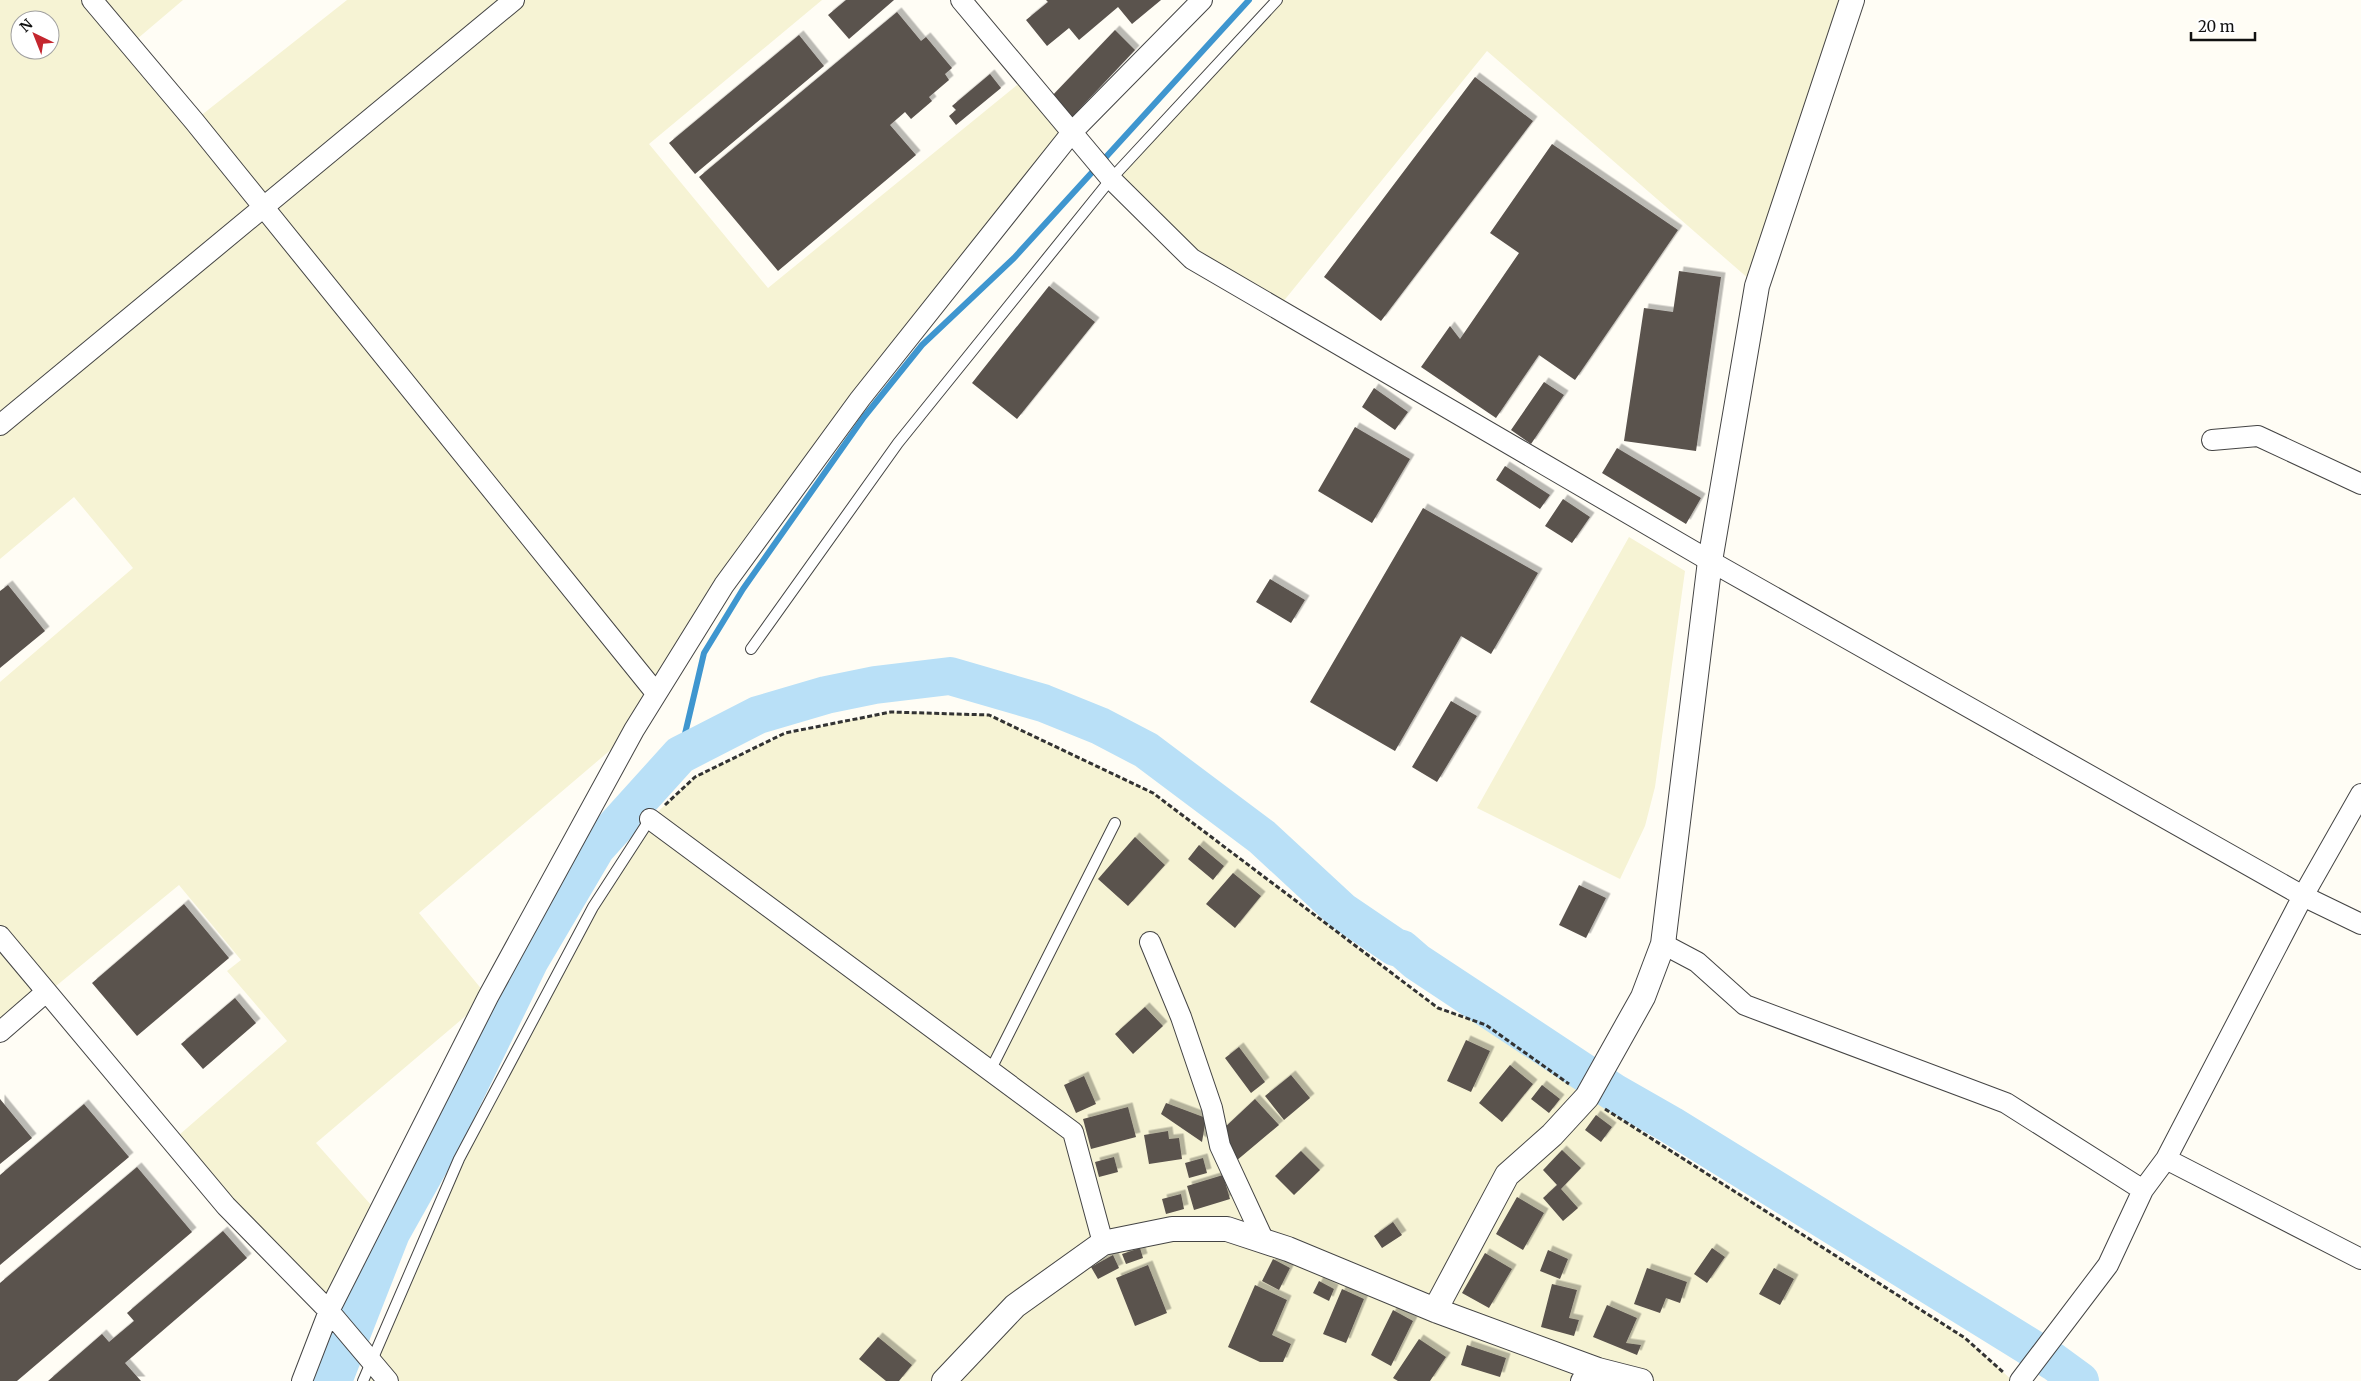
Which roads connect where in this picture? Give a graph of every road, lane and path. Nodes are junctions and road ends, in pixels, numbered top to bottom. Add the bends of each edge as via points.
1 (92, 0) edge
2 (514, 0) edge
3 (961, 0) edge
4 (1202, 0) edge
5 (1278, 0) edge
6 (1852, 0) edge
7 (1075, 134) junction
8 (1111, 179) junction
9 (262, 208) junction
10 (0, 425) edge
11 (2212, 440) dead end
12 (2361, 484) edge
13 (1710, 561) junction
14 (751, 649) dead end
15 (656, 693) junction
16 (2361, 794) edge
17 (650, 819) junction
18 (1115, 823) dead end
19 (2303, 896) junction
20 (2361, 924) edge
21 (0, 936) edge
22 (1150, 942) dead end
23 (1662, 944) junction
24 (46, 992) junction
25 (0, 1032) edge
26 (990, 1071) junction
27 (1587, 1097) junction
28 (2166, 1159) junction
29 (2143, 1190) junction
30 (1264, 1241) junction
31 (1103, 1243) junction
32 (2361, 1259) edge
33 (1436, 1310) junction
34 (329, 1312) junction
35 (371, 1361) junction
36 (1589, 1376) edge
37 (2013, 1378) edge
38 (302, 1381) edge
39 (363, 1381) edge
40 (388, 1381) edge
41 (944, 1381) edge
42 (1641, 1381) edge

1 - 9 street
2 - 9 street
3 - 7 street
4 - 7 street
5 - 8 lane
6 - 13 street via 1757,286
7 - 8 street
7 - 15 street via 860,399 724,585
8 - 13 street via 1192,258
8 - 14 lane via 898,443
9 - 10 street
9 - 15 street
11 - 12 street via 2258,436
13 - 19 street
13 - 23 street
15 - 34 street via 488,997
16 - 19 street
17 - 26 street
17 - 27 path via 695,777 785,734 891,712 989,714 1153,793 1438,1008 1486,1026
17 - 35 lane via 592,907 459,1159
18 - 26 lane
19 - 20 street
19 - 28 street
21 - 24 street
22 - 30 street via 1182,1017 1212,1108 1220,1146
23 - 27 street via 1643,998
23 - 29 street via 1697,962 1745,1005 2006,1103
24 - 25 street
24 - 34 street via 226,1206
26 - 31 street via 1072,1132
27 - 33 street via 1552,1136 1507,1176
27 - 37 path via 1965,1338
28 - 29 street
28 - 32 street
29 - 37 street via 2108,1266 2066,1320
30 - 31 street via 1226,1229 1172,1229
30 - 33 street
31 - 41 street via 1015,1306
33 - 36 street
34 - 35 street
34 - 38 street
35 - 39 lane
35 - 40 street
36 - 42 street

